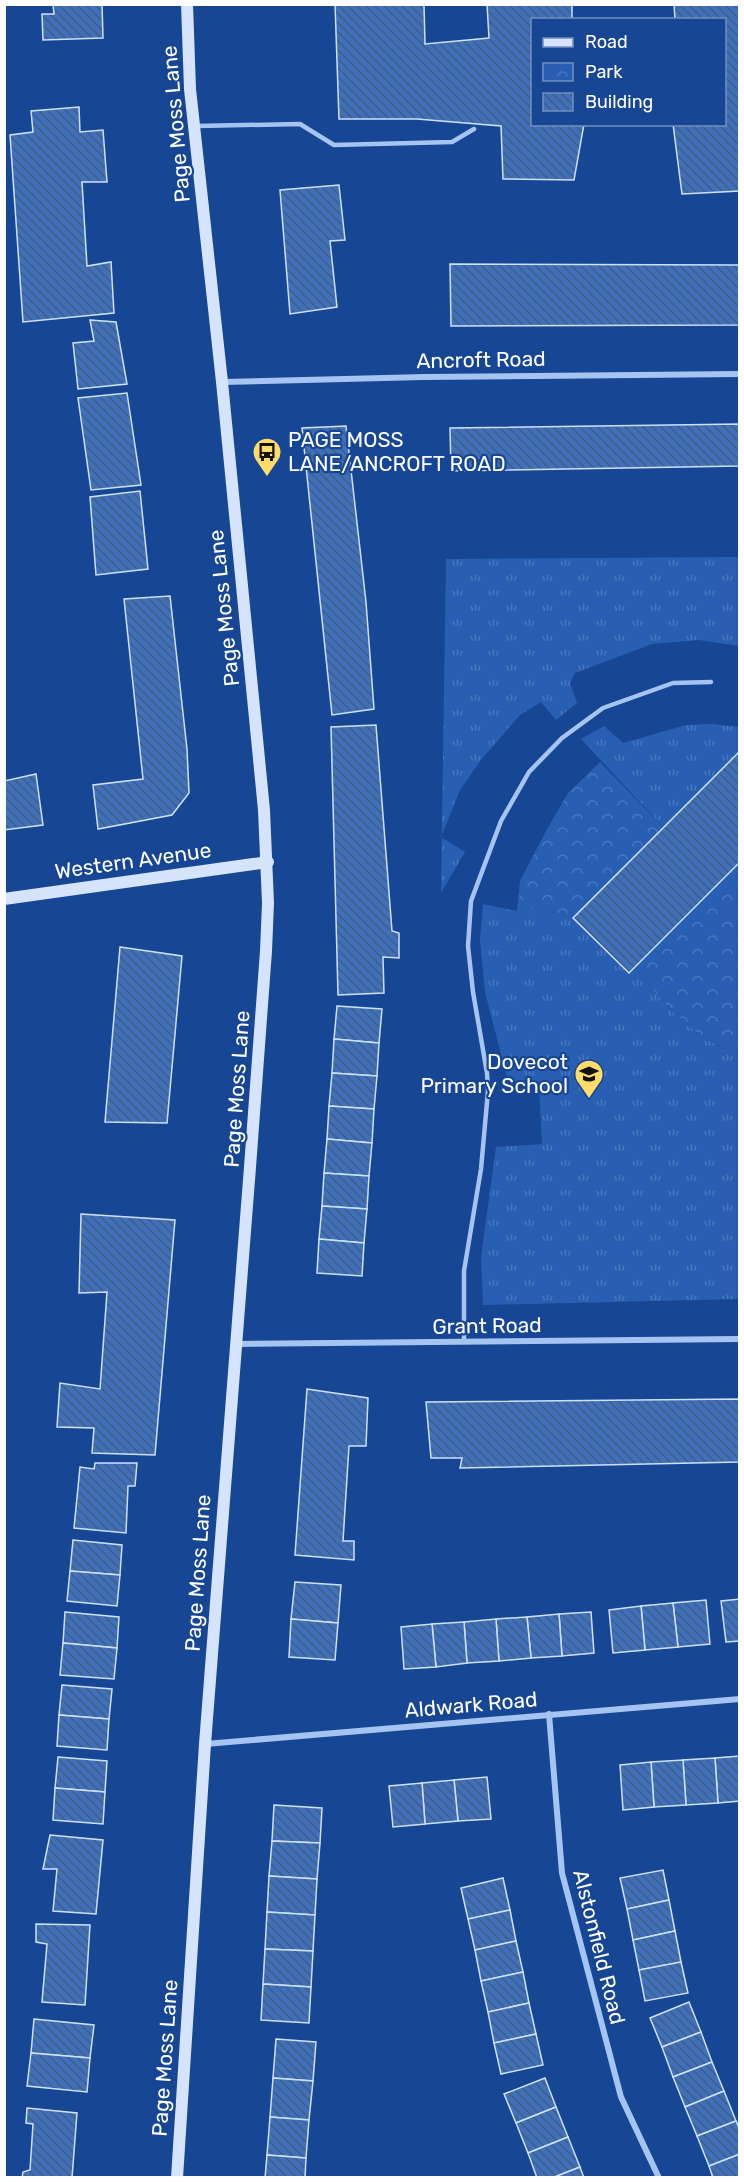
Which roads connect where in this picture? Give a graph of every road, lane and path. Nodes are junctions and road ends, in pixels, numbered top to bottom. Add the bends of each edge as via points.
1 (187, 4) edge
2 (194, 126) junction
3 (474, 129) dead end
4 (740, 374) edge
5 (222, 382) junction
6 (711, 682) dead end
7 (268, 862) junction
8 (4, 899) edge
9 (740, 1339) edge
10 (464, 1342) junction
11 (235, 1344) junction
12 (740, 1699) edge
13 (549, 1714) junction
14 (205, 1744) junction
15 (177, 2178) edge
16 (659, 2178) edge

1 - 2 street, Page Moss Lane
2 - 3 lane via 300,124 334,145 452,142
2 - 5 street, Page Moss Lane
4 - 5 street, Ancroft Road
5 - 7 street, Page Moss Lane
6 - 10 lane via 673,683 603,708 562,738 529,772 501,820 471,901 468,946 488,1091 482,1169 464,1271
7 - 8 street, Western Avenue
7 - 11 street, Page Moss Lane via 267,951
9 - 10 street, Grant Road
10 - 11 street, Grant Road
11 - 14 street, Page Moss Lane
12 - 13 street, Aldwark Road
13 - 14 street, Aldwark Road
13 - 16 street, Alstonfield Road via 562,1873 621,2097
14 - 15 street, Page Moss Lane

